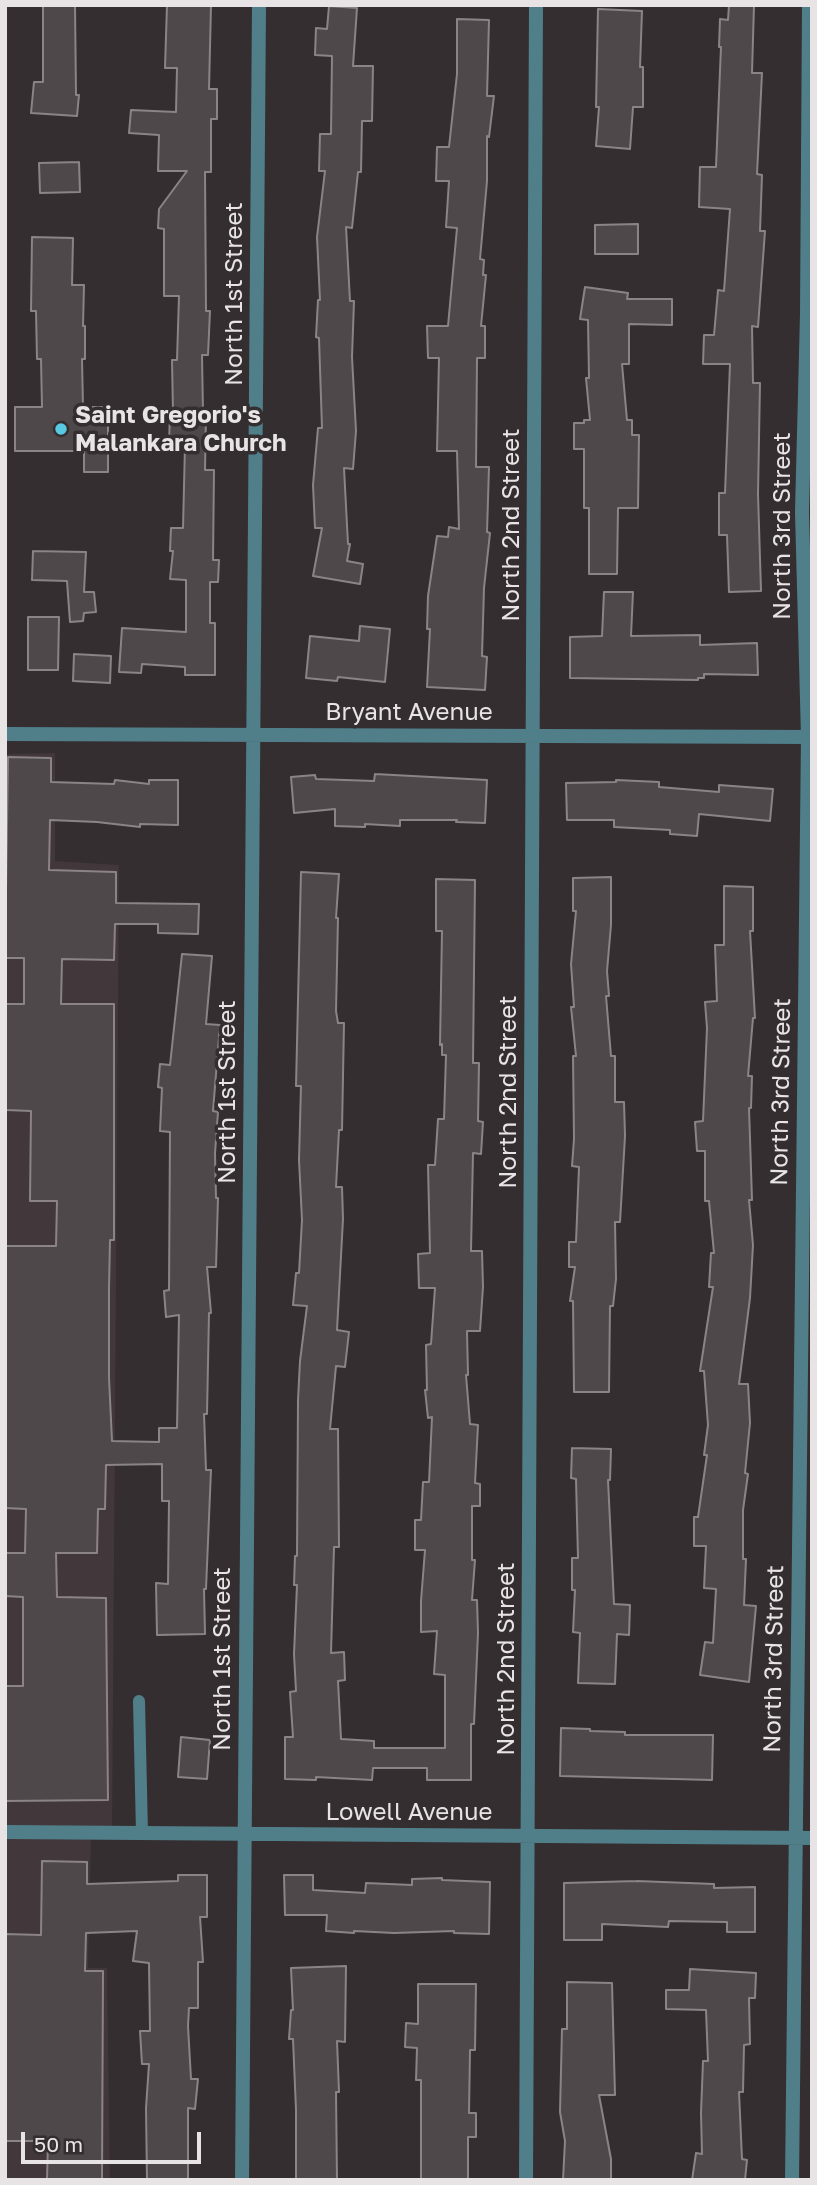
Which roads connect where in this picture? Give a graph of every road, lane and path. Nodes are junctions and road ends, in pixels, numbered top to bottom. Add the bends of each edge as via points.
1 (259, 5) edge
2 (537, 5) edge
3 (809, 5) edge
4 (5, 734) edge
5 (253, 734) junction
6 (533, 736) junction
7 (810, 737) edge
8 (139, 1702) dead end
9 (5, 1832) edge
10 (142, 1833) junction
11 (244, 1833) junction
12 (527, 1836) junction
13 (795, 1838) junction
14 (812, 1838) edge
15 (242, 2180) edge
16 (526, 2180) edge
17 (792, 2180) edge

1 - 5 street, North 1st Street
2 - 6 street, North 2nd Street
3 - 7 street, North 3rd Street via 802,512
4 - 5 street, Bryant Avenue
5 - 6 street, Bryant Avenue
5 - 11 street, North 1st Street
6 - 7 street, Bryant Avenue
6 - 12 street, North 2nd Street
7 - 13 street, North 3rd Street
8 - 10 lane
9 - 10 street, Lowell Avenue
10 - 11 street, Lowell Avenue
11 - 12 street, Lowell Avenue
11 - 15 street, North 1st Street
12 - 13 street, Lowell Avenue
12 - 16 street, North 2nd Street
13 - 14 street, Lowell Avenue
13 - 17 street, North 3rd Street

